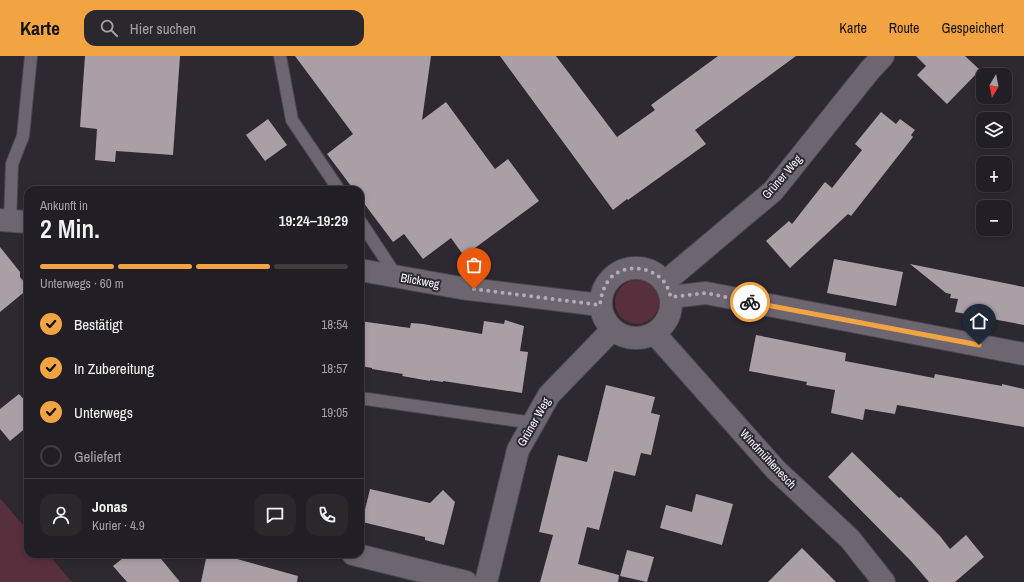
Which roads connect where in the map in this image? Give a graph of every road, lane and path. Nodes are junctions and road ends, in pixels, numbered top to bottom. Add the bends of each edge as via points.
1 (31, 56) edge
2 (280, 56) edge
3 (883, 56) edge
4 (336, 186) edge
5 (13, 221) edge
6 (364, 227) edge
7 (364, 271) edge
8 (397, 277) junction
9 (668, 290) junction
10 (600, 305) junction
11 (612, 330) junction
12 (655, 334) junction
13 (1024, 354) edge
14 (364, 399) edge
15 (533, 423) junction
16 (364, 557) edge
17 (466, 582) edge
18 (486, 582) edge
19 (884, 582) edge

1 - 5 lane via 23,136 12,164
2 - 4 lane via 292,120
3 - 9 street, Grüner Weg via 773,191
6 - 8 lane
7 - 8 street, Blickweg
8 - 10 street, Blickweg via 461,288
9 - 10 street via 652,272 636,267 620,271 609,280 602,292
9 - 12 street via 670,313 665,324
9 - 13 street via 706,293
10 - 11 street via 603,318
11 - 12 street via 625,337 643,338
11 - 15 street, Grüner Weg via 549,395
12 - 19 street, Windmühlenesch via 776,470 850,539
14 - 15 lane
15 - 18 street, Grüner Weg via 518,450
16 - 17 street

